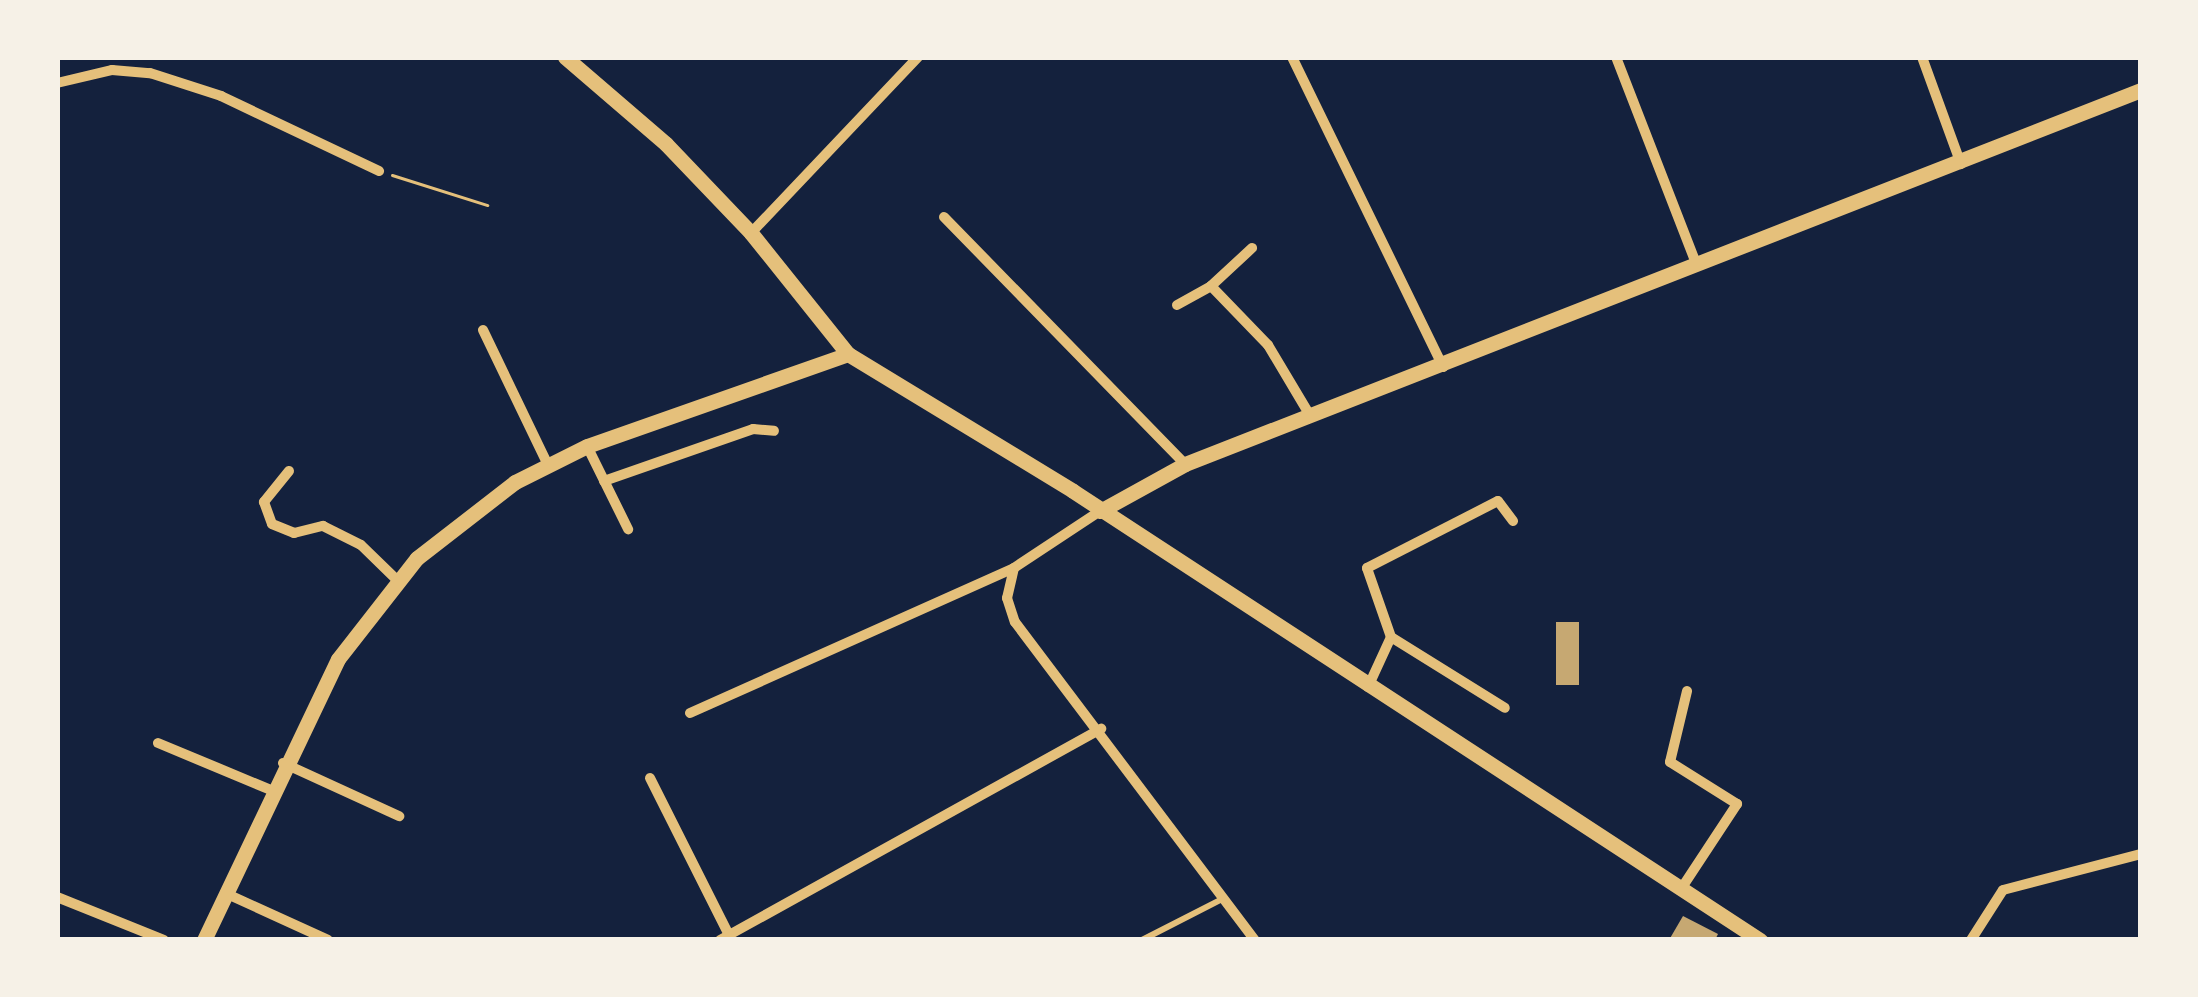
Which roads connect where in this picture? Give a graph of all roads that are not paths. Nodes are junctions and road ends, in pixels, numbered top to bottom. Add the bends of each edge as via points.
1 (566, 57) edge
2 (918, 57) edge
3 (1292, 57) edge
4 (1616, 57) edge
5 (1922, 57) edge
6 (57, 83) edge
7 (2141, 90) edge
8 (1961, 164) junction
9 (379, 171) road end
10 (944, 217) dead end
11 (752, 232) junction
12 (1252, 248) dead end
13 (1698, 269) junction
14 (1211, 286) junction
15 (1177, 305) dead end
16 (483, 330) dead end
17 (848, 353) junction
18 (1443, 367) junction
19 (1311, 418) junction
20 (774, 431) dead end
21 (587, 446) junction
22 (1185, 464) junction
23 (548, 465) junction
24 (289, 471) dead end
25 (604, 481) junction
26 (1100, 511) junction
27 (1514, 521) dead end
28 (628, 529) dead end
29 (1014, 568) junction
30 (397, 580) junction
31 (1391, 637) junction
32 (1368, 688) junction
33 (1687, 691) dead end
34 (1505, 708) dead end
35 (690, 713) dead end
36 (1101, 729) junction
37 (158, 742) dead end
38 (284, 763) junction
39 (650, 778) dead end
40 (271, 790) junction
41 (399, 816) dead end
42 (2141, 854) edge
43 (1681, 889) junction
44 (225, 893) junction
45 (57, 897) edge
46 (1225, 898) junction
47 (724, 938) edge
48 (164, 940) edge
49 (204, 940) edge
50 (328, 940) edge
51 (1142, 940) edge
52 (1255, 940) edge
53 (1760, 940) edge
54 (1971, 940) edge

1 - 11 main road
2 - 11 street
3 - 18 street
4 - 13 street
5 - 8 street
6 - 9 street via 112,70 150,73 221,96
7 - 8 main road
8 - 13 main road
10 - 22 street
11 - 17 main road
12 - 14 street
13 - 18 main road
14 - 15 street
14 - 19 street via 1268,345
16 - 23 street
17 - 21 main road
17 - 26 main road
18 - 19 main road
19 - 22 main road
20 - 25 street via 753,429
21 - 23 main road
21 - 25 street
22 - 26 main road
23 - 30 main road via 459,521
24 - 30 street via 264,502 272,524 294,533 323,526 361,545
25 - 28 street
26 - 29 street
26 - 32 main road
27 - 31 street via 1498,500 1367,568
29 - 35 street
29 - 36 street via 1007,598 1015,622
30 - 38 main road via 360,622
31 - 32 street
31 - 34 street
32 - 43 main road
33 - 43 street via 1670,762 1737,804
36 - 46 street
36 - 47 street
37 - 40 street
38 - 40 main road
38 - 41 street
39 - 47 street
40 - 44 main road
42 - 54 street via 2003,890
43 - 53 main road
44 - 49 main road
44 - 50 street
45 - 48 street
46 - 51 lane
46 - 52 street

